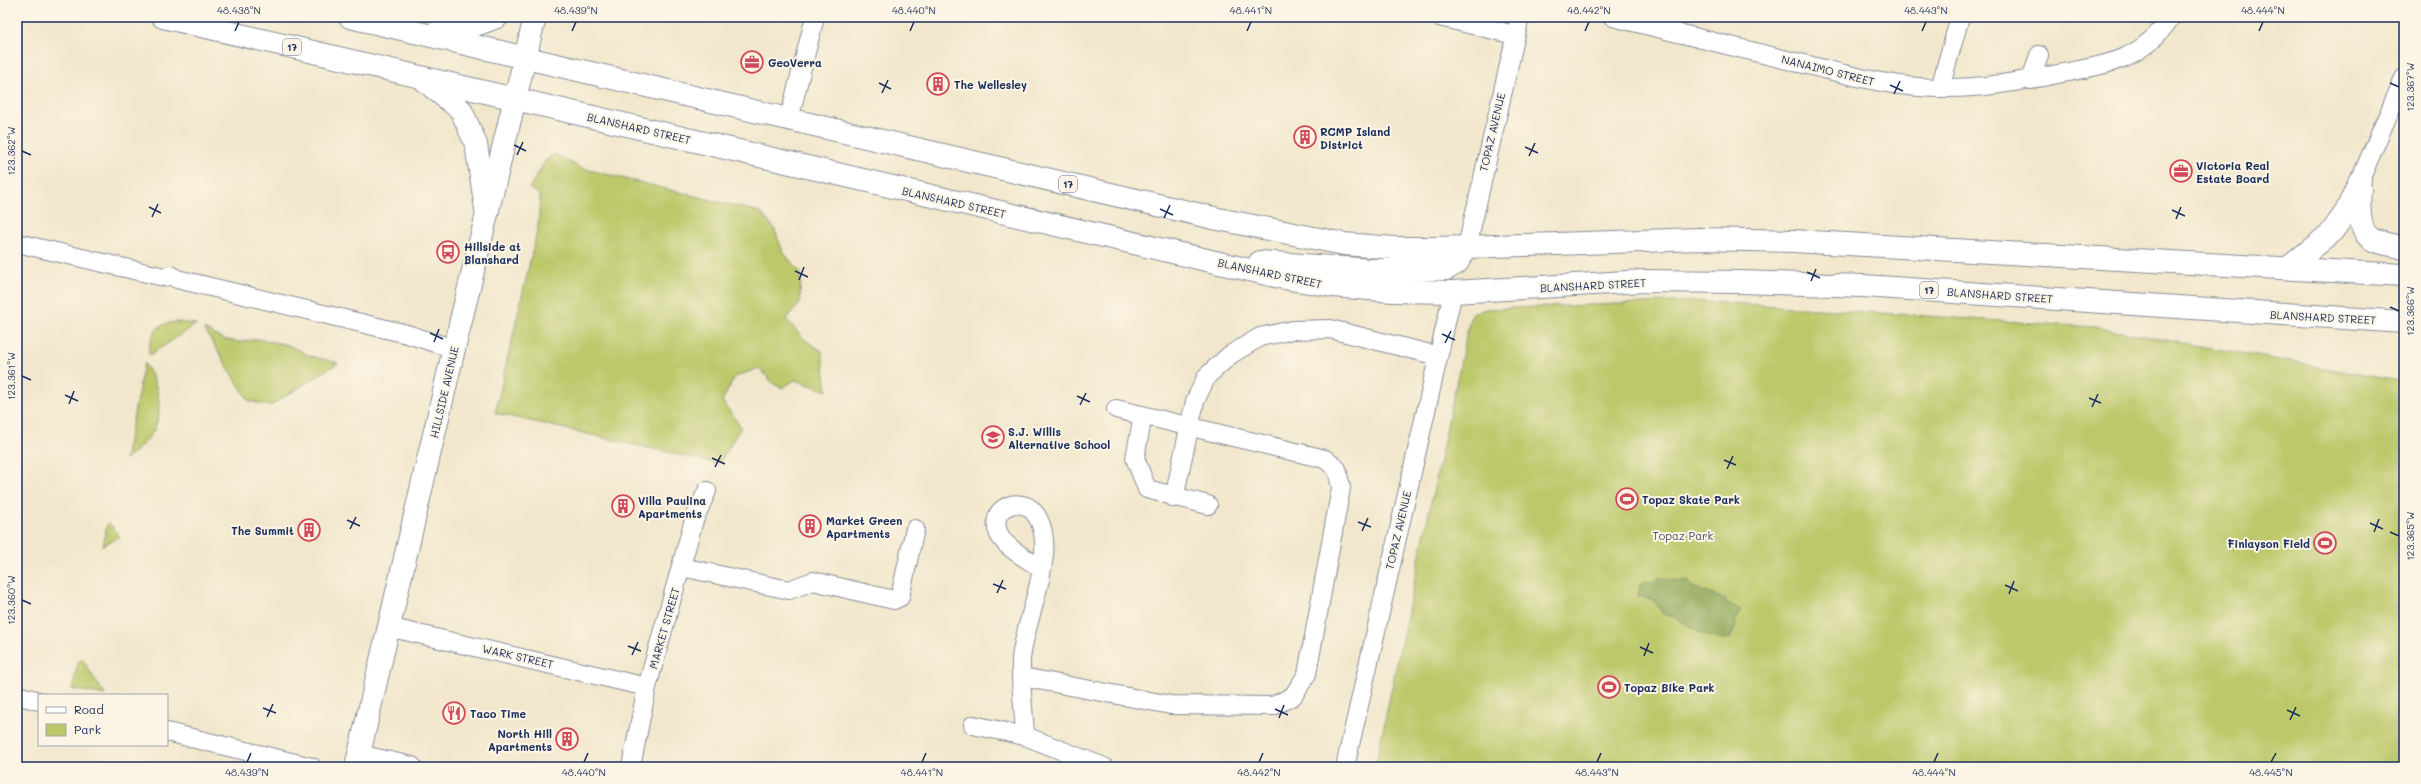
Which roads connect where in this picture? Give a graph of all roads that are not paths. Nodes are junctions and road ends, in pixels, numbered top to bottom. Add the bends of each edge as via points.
1 (163, 17) edge
2 (350, 17) edge
3 (497, 17) edge
4 (535, 17) edge
5 (815, 17) edge
6 (1439, 17) edge
7 (1520, 17) edge
8 (1613, 17) edge
9 (1960, 17) edge
10 (2171, 17) edge
11 (419, 33) junction
12 (1515, 35) junction
13 (2039, 55) dead end
14 (526, 57) junction
15 (420, 77) junction
16 (2404, 78) edge
17 (2031, 80) junction
18 (1940, 88) junction
19 (516, 100) junction
20 (789, 119) junction
21 (2360, 180) junction
22 (487, 219) junction
23 (17, 243) edge
24 (1467, 247) junction
25 (2404, 248) edge
26 (1207, 260) junction
27 (2288, 268) junction
28 (2404, 274) edge
29 (1453, 292) junction
30 (2404, 322) edge
31 (454, 349) junction
32 (1438, 356) junction
33 (1116, 409) dead end
34 (1143, 416) junction
35 (1189, 427) junction
36 (707, 491) dead end
37 (1174, 498) junction
38 (1208, 505) dead end
39 (915, 529) dead end
40 (682, 567) junction
41 (1042, 569) dead end
42 (388, 627) junction
43 (1022, 677) junction
44 (647, 687) junction
45 (17, 695) edge
46 (38, 700) edge
47 (973, 725) dead end
48 (168, 732) edge
49 (1025, 736) junction
50 (358, 760) edge
51 (412, 766) edge
52 (312, 767) edge
53 (631, 767) edge
54 (1104, 767) edge
55 (1344, 767) edge

1 - 15 main road, BLANSHARD STREET / 17
2 - 11 main road, 17
3 - 11 main road via 462,30
4 - 14 main road, HILLSIDE AVENUE
5 - 20 street
6 - 12 street
7 - 12 street, TOPAZ AVENUE
8 - 18 street, NANAIMO STREET via 1877,82
9 - 18 street
10 - 17 street, NANAIMO STREET via 2161,32 2142,50 2106,65
11 - 14 main road, 17
12 - 24 street, TOPAZ AVENUE
13 - 17 street
14 - 19 main road, HILLSIDE AVENUE
14 - 20 main road, 17
15 - 19 main road, BLANSHARD STREET / 17
15 - 22 main road via 461,110 476,144
16 - 21 street
17 - 18 street, NANAIMO STREET via 1981,87
19 - 22 main road, HILLSIDE AVENUE
19 - 26 main road, BLANSHARD STREET / 17
20 - 24 main road, 17 via 1293,236 1394,248
21 - 25 main road via 2359,207 2363,228 2372,240
21 - 27 main road via 2346,212 2331,233
22 - 31 main road, HILLSIDE AVENUE
23 - 31 street via 164,277 171,275 407,334
24 - 26 main road via 1457,263 1446,269 1373,270
24 - 27 main road, 17 via 1622,241 1778,241
26 - 29 main road, BLANSHARD STREET / 17 via 1284,278 1333,286
27 - 28 main road, 17
29 - 30 main road, BLANSHARD STREET / 17 via 1644,281 1740,282 1984,293 2181,309
29 - 32 street, TOPAZ AVENUE
31 - 42 main road, HILLSIDE AVENUE
32 - 35 street via 1330,329 1293,330 1260,337 1230,355 1207,376 1195,401
32 - 55 street, TOPAZ AVENUE
33 - 34 street
34 - 35 street
34 - 37 street via 1135,458 1147,489
35 - 37 street
35 - 43 street via 1325,459 1337,469 1341,488 1307,674 1293,696 1273,706 1171,705
36 - 40 street, MARKET STREET via 694,520
37 - 38 street
39 - 40 street via 900,597 894,600 813,581 789,590
40 - 44 street, MARKET STREET
41 - 43 street via 1021,660
42 - 44 street, WARK STREET
42 - 50 main road, HILLSIDE AVENUE
43 - 49 street
44 - 53 street, MARKET STREET
45 - 46 street
47 - 49 street
48 - 52 street
49 - 54 street
50 - 51 street

